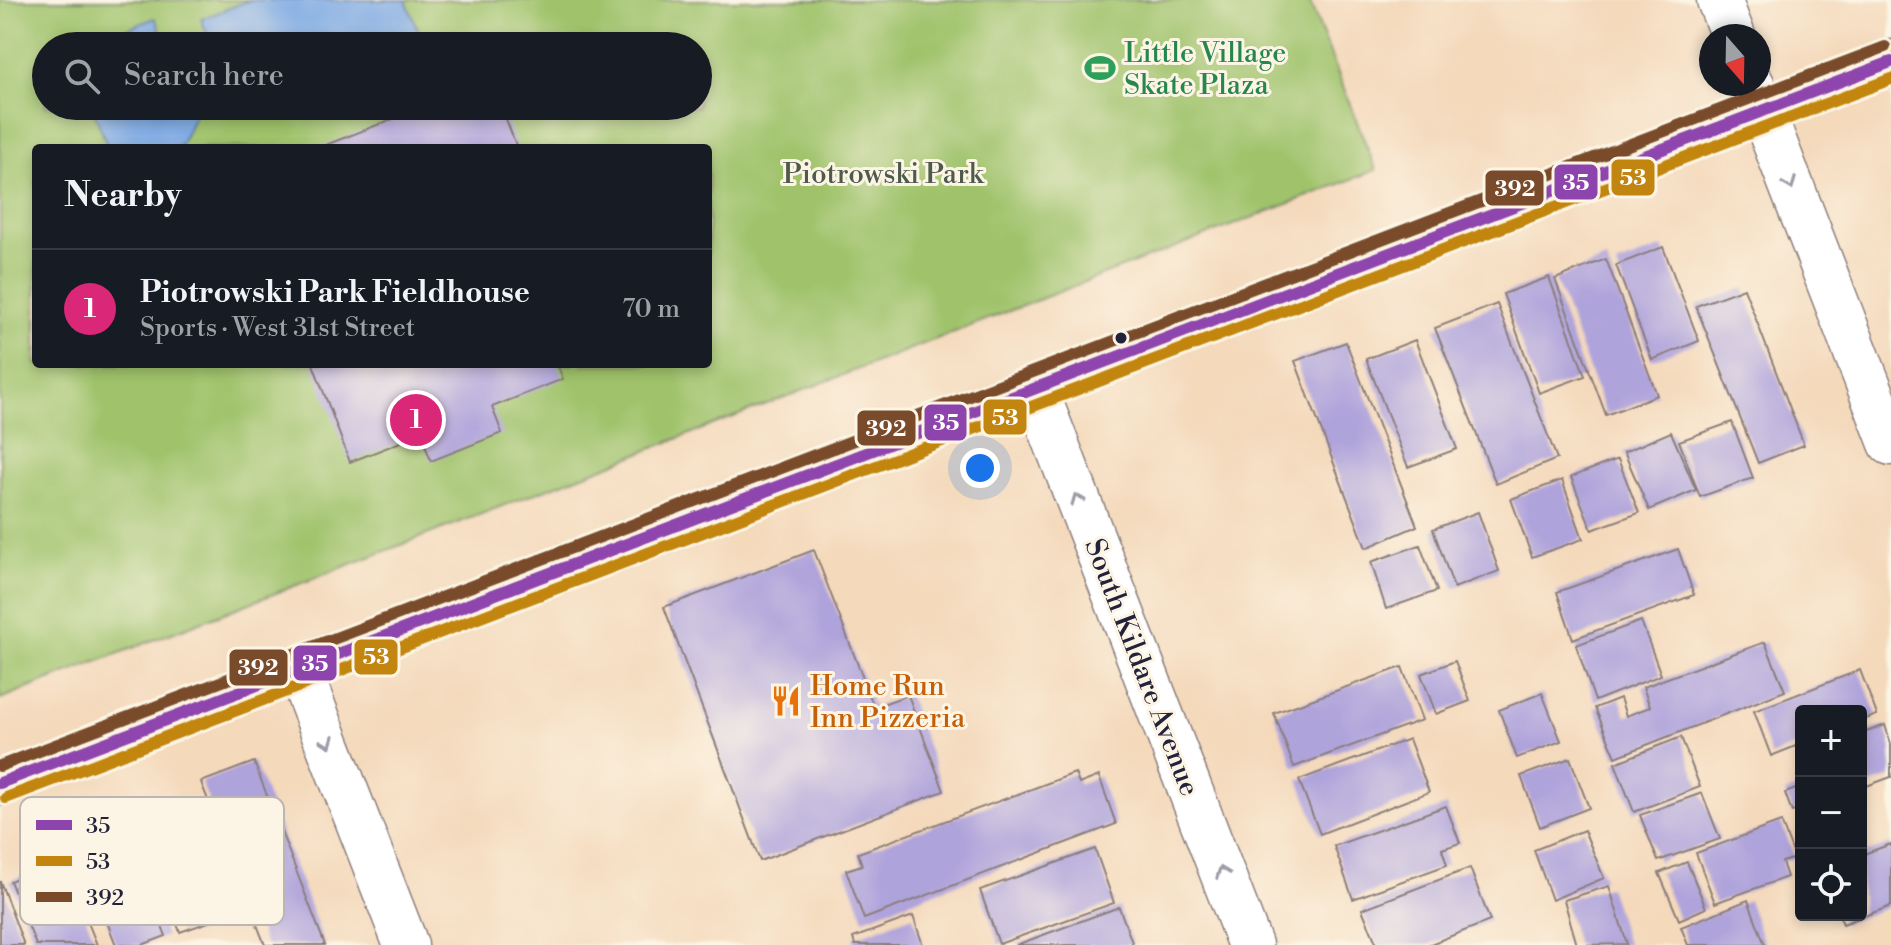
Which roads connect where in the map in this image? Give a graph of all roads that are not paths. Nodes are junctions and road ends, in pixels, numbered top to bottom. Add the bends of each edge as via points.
1 (1719, 0) edge
2 (1728, 24) edge
3 (1891, 62) edge
4 (1757, 97) edge
5 (1035, 388) junction
6 (1891, 443) edge
7 (299, 670) junction
8 (0, 783) edge
9 (406, 945) edge
10 (1250, 945) edge

1 - 2 street
3 - 4 main road
4 - 5 main road
4 -> 6 street
5 - 7 main road
10 -> 5 street, South Kildare Avenue
7 - 8 main road
7 -> 9 street

